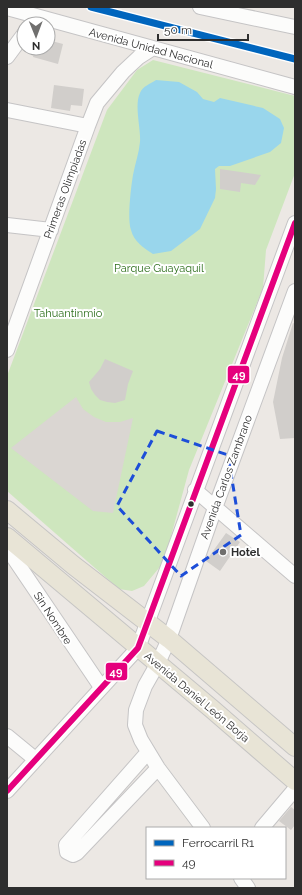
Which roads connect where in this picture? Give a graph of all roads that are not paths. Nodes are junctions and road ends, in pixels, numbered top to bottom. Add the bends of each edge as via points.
1 (200, 7) edge
2 (7, 8) edge
3 (30, 15) edge
4 (295, 28) edge
5 (16, 45) edge
6 (153, 48) junction
7 (7, 57) edge
8 (295, 87) edge
9 (7, 110) edge
10 (88, 126) junction
11 (295, 223) edge
12 (7, 226) edge
13 (51, 230) junction
14 (295, 292) edge
15 (7, 350) edge
16 (195, 490) junction
17 (215, 508) junction
18 (7, 510) edge
19 (7, 537) edge
20 (7, 548) edge
21 (295, 576) edge
22 (148, 624) junction
23 (169, 639) junction
24 (138, 648) junction
25 (158, 663) junction
26 (101, 687) junction
27 (7, 736) edge
28 (295, 747) edge
29 (148, 752) junction
30 (35, 759) junction
31 (158, 768) junction
32 (295, 781) edge
33 (295, 789) edge
34 (7, 790) edge
35 (202, 827) edge
36 (263, 827) edge
37 (242, 879) edge
38 (248, 888) edge

1 - 4 street
2 - 3 street, Avenida Unidad Nacional
3 - 6 street, Avenida Unidad Nacional
5 - 7 street
6 - 8 street, Avenida Unidad Nacional
6 - 10 street, Primeras Olimpiadas via 123,72 98,103
9 - 10 street
10 - 13 street, Primeras Olimpiadas
11 - 16 street
12 - 13 street
13 - 15 street, Primeras Olimpiadas
14 - 17 street, Avenida Carlos Zambrano
16 - 17 street
16 - 22 street
17 - 21 street
17 - 23 street, Avenida Carlos Zambrano
18 - 22 main road
19 - 24 main road, Avenida Daniel León Borja
20 - 26 street, Sin Nombre
22 - 23 main road
22 - 24 street
23 - 25 street, Avenida Carlos Zambrano
23 - 28 main road
24 - 25 main road, Avenida Daniel León Borja
24 - 26 street
25 - 29 street, Avenida Carlos Zambrano via 145,686 136,710 135,725
25 - 32 main road, Avenida Daniel León Borja
26 - 30 street
27 - 30 street
29 - 31 street, Avenida Carlos Zambrano
29 - 31 street via 66,845 67,852 73,855 77,853
30 - 34 street
31 - 35 street, Avenida Carlos Zambrano
33 - 36 street
37 - 38 street

